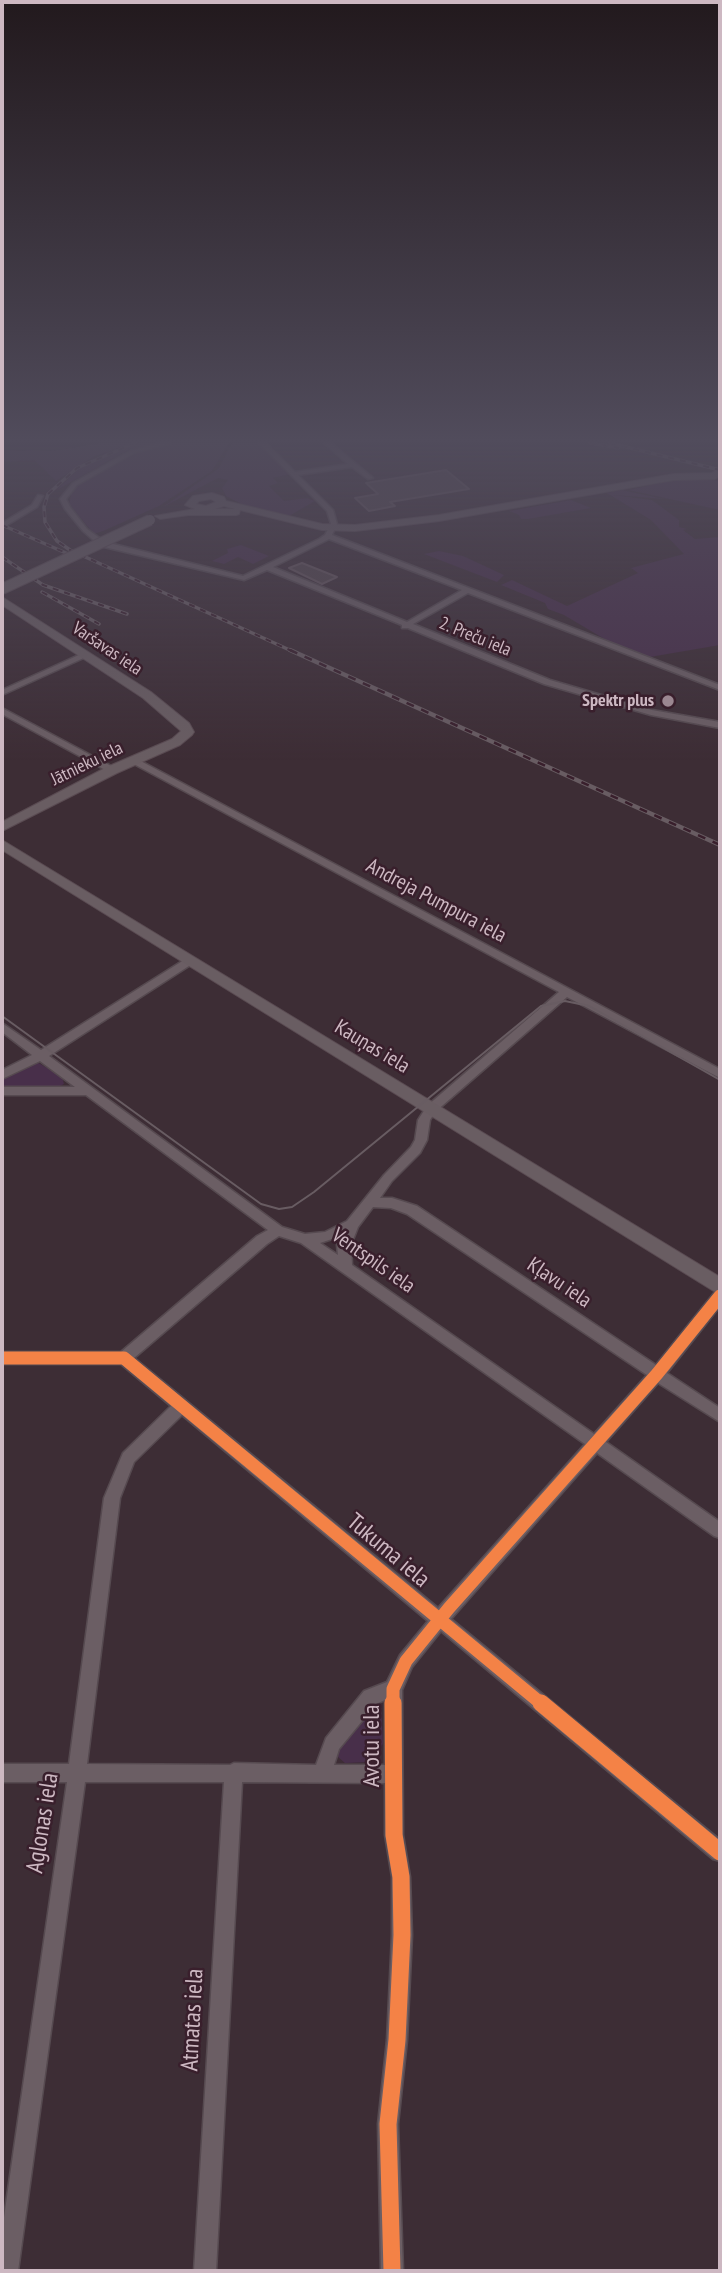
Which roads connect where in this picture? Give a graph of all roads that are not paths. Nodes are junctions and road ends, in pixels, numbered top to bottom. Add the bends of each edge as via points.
1 (88, 549) edge
2 (123, 549) edge
3 (301, 549) edge
4 (371, 549) edge
5 (269, 568) junction
6 (2, 589) edge
7 (468, 590) junction
8 (2, 600) edge
9 (405, 625) junction
10 (84, 656) junction
11 (720, 688) edge
12 (2, 693) edge
13 (2, 711) edge
14 (720, 725) edge
15 (188, 733) joint
16 (135, 761) junction
17 (112, 769) junction
18 (2, 827) edge
19 (2, 844) edge
20 (188, 962) junction
21 (566, 992) junction
22 (2, 1027) edge
23 (41, 1055) junction
24 (720, 1074) edge
25 (2, 1075) edge
26 (2, 1091) edge
27 (91, 1091) junction
28 (431, 1109) junction
29 (369, 1202) junction
30 (352, 1226) junction
31 (278, 1231) junction
32 (305, 1238) junction
33 (346, 1268) junction
34 (720, 1287) edge
35 (720, 1296) edge
36 (2, 1358) edge
37 (124, 1358) junction
38 (657, 1374) junction
39 (180, 1407) junction
40 (720, 1416) edge
41 (595, 1445) junction
42 (720, 1531) edge
43 (439, 1621) junction
44 (393, 1689) junction
45 (234, 1772) junction
46 (2, 1773) edge
47 (77, 1773) junction
48 (322, 1774) junction
49 (393, 1774) junction
50 (720, 1852) edge
51 (7, 2271) edge
52 (205, 2271) edge
53 (392, 2271) edge

1 - 6 street, bridge
2 - 5 street via 237,578
3 - 5 street
4 - 7 street
5 - 9 street, 2. Preču iela
7 - 9 street
7 - 11 street
8 - 10 street, Varšavas iela
9 - 14 street, 2. Preču iela via 547,682 641,709
10 - 12 street
10 - 15 street, Varšavas iela via 147,695
13 - 17 street
15 - 16 street, Jātnieku iela
16 - 17 street, Jātnieku iela
16 - 21 street, Andreja Pumpura iela
17 - 18 street, Jātnieku iela
19 - 20 street, Kauņas iela
20 - 23 street
20 - 28 street, Kauņas iela
21 - 24 street, Andreja Pumpura iela
21 - 28 street
22 - 23 street, Ventspils iela
23 - 25 street
23 - 27 street, Ventspils iela
26 - 27 street
27 - 31 street, Ventspils iela
28 - 29 street via 416,1150
28 - 34 street, Kauņas iela
29 - 30 street
29 - 38 street, Kļavu iela via 412,1210
30 - 32 street via 327,1237
30 - 33 street via 344,1245
31 - 32 street, Ventspils iela
31 - 37 street
32 - 33 street, Ventspils iela
33 - 41 street, Ventspils iela
35 - 38 street, Avotu iela
36 - 37 street
37 - 39 street, Tukuma iela
38 - 40 street, Kļavu iela
38 - 41 street, Avotu iela
39 - 43 street, Tukuma iela
39 - 47 street, Aglonas iela via 128,1458 112,1498
41 - 42 street, Ventspils iela
41 - 43 street, Avotu iela
43 - 44 street, Avotu iela via 406,1661
43 - 50 street, Tukuma iela
44 - 48 street, Avotu iela via 370,1697 332,1745
44 - 49 street, Avotu iela
45 - 47 street
45 - 48 street
45 - 52 street, Atmatas iela
46 - 47 street
47 - 51 street, Aglonas iela
48 - 49 street
49 - 53 street, Avotu iela via 402,1935 388,2124

